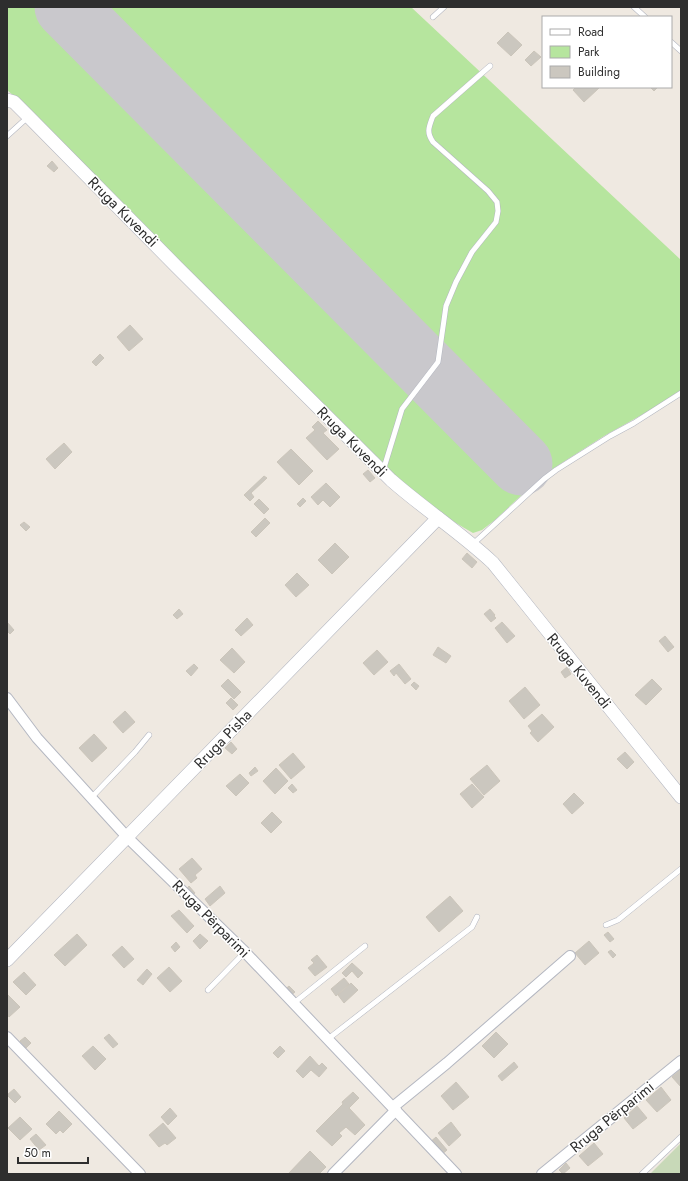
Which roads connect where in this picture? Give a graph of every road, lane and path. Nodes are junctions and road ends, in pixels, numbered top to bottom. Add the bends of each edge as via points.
1 (444, 7) edge
2 (634, 7) edge
3 (644, 16) edge
4 (433, 17) dead end
5 (672, 43) edge
6 (681, 51) edge
7 (490, 66) dead end
8 (9, 99) edge
9 (28, 116) junction
10 (7, 136) edge
11 (681, 393) edge
12 (382, 472) junction
13 (438, 518) junction
14 (473, 544) junction
15 (7, 698) edge
16 (149, 735) dead end
17 (92, 797) junction
18 (681, 797) edge
19 (127, 837) junction
20 (681, 869) edge
21 (477, 917) dead end
22 (606, 925) dead end
23 (366, 946) dead end
24 (245, 952) junction
25 (570, 956) dead end
26 (7, 960) edge
27 (208, 990) dead end
28 (294, 1003) junction
29 (7, 1037) edge
30 (328, 1039) junction
31 (681, 1061) edge
32 (395, 1109) junction
33 (681, 1137) edge
34 (140, 1174) edge
35 (333, 1174) edge
36 (456, 1174) edge
37 (542, 1174) edge
38 (642, 1174) edge

1 - 4 lane
2 - 3 lane
5 - 6 lane
7 - 12 lane via 433,116 428,135 497,202 496,222 472,252 456,282 446,306 438,362 402,408
8 - 9 street, Rruga Kuvendi
9 - 10 lane
9 - 12 street, Rruga Kuvendi
11 - 14 lane via 556,470
12 - 13 street, Rruga Kuvendi
13 - 14 street, Rruga Kuvendi
13 - 19 street, Rruga Pisha
14 - 18 street, Rruga Kuvendi via 493,564
15 - 17 street, Rruga Përparimi via 38,738
16 - 17 lane
17 - 19 street, Rruga Përparimi
19 - 24 street, Rruga Përparimi
19 - 26 street, Rruga Pisha
20 - 22 lane via 618,920
21 - 30 lane via 472,927
23 - 28 lane
24 - 27 lane
24 - 28 street, Rruga Përparimi
25 - 32 street
28 - 30 street, Rruga Përparimi
29 - 34 street
30 - 32 street, Rruga Përparimi
31 - 37 street, Rruga Përparimi
32 - 35 street
32 - 36 street, Rruga Përparimi
33 - 38 lane

